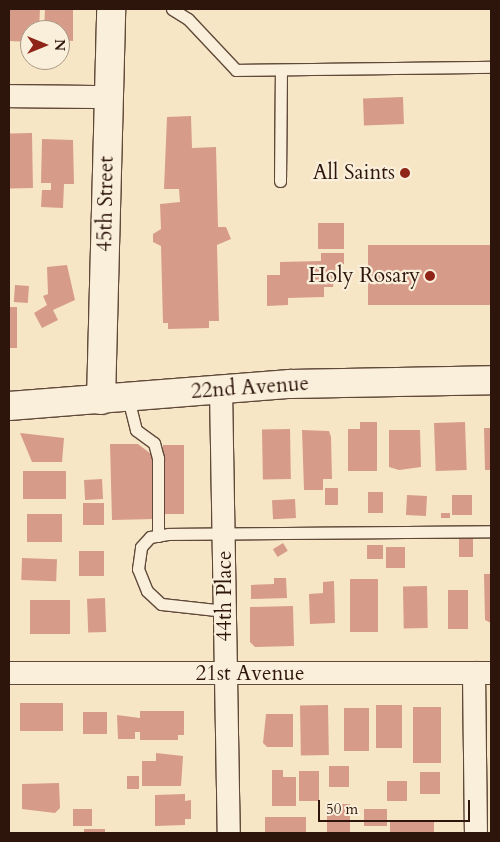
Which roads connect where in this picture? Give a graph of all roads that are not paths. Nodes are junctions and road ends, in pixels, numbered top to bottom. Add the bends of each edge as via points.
1 (111, 9) edge
2 (172, 9) edge
3 (491, 67) edge
4 (280, 72) junction
5 (9, 96) edge
6 (108, 96) junction
7 (280, 181) dead end
8 (491, 380) edge
9 (221, 389) junction
10 (128, 398) junction
11 (101, 400) junction
12 (9, 406) edge
13 (491, 531) edge
14 (225, 534) junction
15 (158, 536) junction
16 (226, 612) junction
17 (9, 673) edge
18 (483, 673) edge
19 (226, 675) junction
20 (229, 833) edge
21 (476, 833) edge

1 - 6 street, 45th Street
2 - 4 lane via 188,19 236,70
3 - 4 lane
4 - 7 lane
5 - 6 street
6 - 11 street, 45th Street
8 - 9 street, 22nd Avenue
9 - 10 street, 22nd Avenue
9 - 14 street, 44th Place
10 - 11 street, 22nd Avenue
10 - 15 lane via 136,430 154,443 158,458
11 - 12 street, 22nd Avenue
13 - 14 lane
14 - 15 lane
14 - 16 street, 44th Place
15 - 16 lane via 141,547 138,569 147,591 161,604
16 - 19 street, 44th Place
17 - 19 street, 21st Avenue
18 - 19 street, 21st Avenue
18 - 21 street
19 - 20 street, 44th Place

